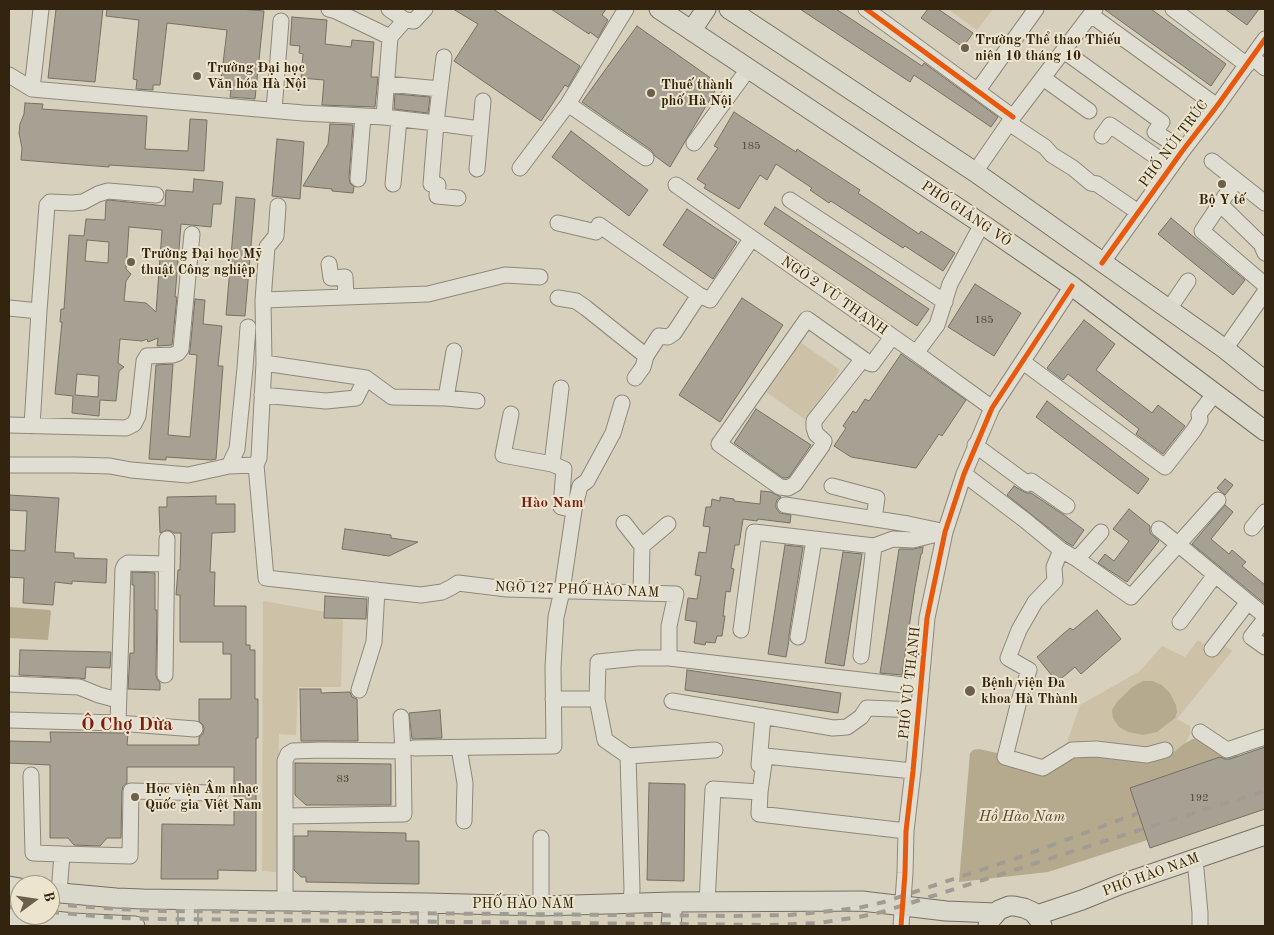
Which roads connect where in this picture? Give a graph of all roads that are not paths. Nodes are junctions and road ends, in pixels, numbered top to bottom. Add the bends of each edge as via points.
1 (41, 9) edge
2 (329, 9) edge
3 (389, 9) edge
4 (425, 9) edge
5 (626, 9) edge
6 (659, 9) edge
7 (706, 9) edge
8 (729, 9) edge
9 (1036, 9) edge
10 (1173, 9) edge
11 (875, 11) edge
12 (1093, 12) edge
13 (405, 20) junction
14 (281, 22) dead end
15 (692, 30) junction
16 (390, 37) junction
17 (1265, 39) edge
18 (1064, 51) junction
19 (444, 57) dead end
20 (1249, 61) junction
21 (749, 68) junction
22 (1265, 68) edge
23 (9, 75) edge
24 (1044, 78) junction
25 (387, 84) junction
26 (32, 88) junction
27 (440, 89) junction
28 (978, 90) junction
29 (483, 101) dead end
30 (568, 104) junction
31 (1217, 106) junction
32 (274, 110) junction
33 (1090, 111) dead end
34 (360, 115) junction
35 (391, 118) junction
36 (1011, 120) junction
37 (436, 122) junction
38 (480, 129) junction
39 (1102, 136) dead end
40 (694, 143) dead end
41 (1183, 150) junction
42 (646, 158) dead end
43 (1212, 161) dead end
44 (1170, 167) junction
45 (520, 168) dead end
46 (476, 169) dead end
47 (974, 172) junction
48 (358, 180) dead end
49 (1236, 180) junction
50 (393, 184) dead end
51 (676, 185) dead end
52 (156, 195) dead end
53 (458, 198) dead end
54 (790, 200) dead end
55 (1265, 203) edge
56 (1220, 204) junction
57 (278, 206) dead end
58 (1138, 212) junction
59 (558, 223) dead end
60 (982, 224) junction
61 (192, 234) dead end
62 (752, 238) junction
63 (1264, 252) edge
64 (1102, 262) junction
65 (329, 264) dead end
66 (540, 277) dead end
67 (1188, 281) dead end
68 (1265, 285) edge
69 (1072, 286) junction
70 (1265, 292) edge
71 (699, 295) junction
72 (346, 296) junction
73 (558, 298) dead end
74 (263, 300) junction
75 (945, 302) junction
76 (9, 308) edge
77 (1169, 310) junction
78 (39, 311) junction
79 (248, 327) dead end
80 (892, 337) junction
81 (1225, 349) junction
82 (454, 351) dead end
83 (916, 353) junction
84 (646, 356) junction
85 (862, 360) junction
86 (1023, 362) junction
87 (264, 363) junction
88 (366, 378) junction
89 (635, 378) dead end
90 (1265, 380) edge
91 (561, 388) dead end
92 (1215, 393) junction
93 (262, 395) junction
94 (446, 398) junction
95 (477, 401) dead end
96 (622, 403) dead end
97 (992, 408) junction
98 (511, 414) dead end
99 (9, 425) edge
100 (32, 426) junction
101 (1265, 431) edge
102 (975, 445) junction
103 (552, 464) junction
104 (9, 465) edge
105 (256, 465) junction
106 (229, 466) junction
107 (964, 474) junction
108 (832, 486) dead end
109 (1218, 500) dead end
110 (784, 505) dead end
111 (1067, 506) dead end
112 (574, 510) junction
113 (1265, 512) edge
114 (874, 518) junction
115 (624, 523) dead end
116 (668, 524) dead end
117 (1252, 528) dead end
118 (1160, 529) dead end
119 (945, 532) junction
120 (1101, 532) dead end
121 (167, 539) dead end
122 (814, 540) junction
123 (1179, 544) junction
124 (642, 546) junction
125 (874, 546) junction
126 (1061, 550) junction
127 (1077, 559) junction
128 (166, 564) junction
129 (1215, 575) junction
130 (376, 590) junction
131 (562, 591) junction
132 (641, 593) junction
133 (1248, 602) junction
134 (1265, 618) edge
135 (1180, 622) dead end
136 (741, 630) dead end
137 (798, 637) dead end
138 (1265, 648) edge
139 (1212, 649) dead end
140 (861, 656) dead end
141 (668, 658) junction
142 (165, 676) dead end
143 (9, 684) edge
144 (921, 687) junction
145 (359, 690) dead end
146 (553, 699) junction
147 (118, 700) junction
148 (596, 700) junction
149 (672, 701) dead end
150 (918, 710) junction
151 (763, 716) junction
152 (401, 717) dead end
153 (9, 720) edge
154 (118, 723) junction
155 (195, 729) dead end
156 (1200, 732) dead end
157 (1265, 737) edge
158 (459, 748) junction
159 (409, 750) junction
160 (714, 750) dead end
161 (1165, 750) dead end
162 (628, 756) junction
163 (913, 770) junction
164 (31, 775) dead end
165 (758, 792) junction
166 (212, 793) dead end
167 (286, 816) junction
168 (464, 821) dead end
169 (906, 831) junction
170 (1265, 835) edge
171 (541, 838) dead end
172 (62, 854) junction
173 (1195, 859) junction
174 (58, 875) edge
175 (60, 893) edge
176 (188, 900) junction
177 (285, 902) junction
178 (673, 902) junction
179 (707, 902) junction
180 (428, 903) junction
181 (631, 903) junction
182 (541, 906) junction
183 (902, 906) junction
184 (945, 919) edge
185 (992, 920) edge
186 (1039, 921) edge
187 (60, 924) edge
188 (73, 925) edge
189 (135, 926) edge
190 (188, 926) edge
191 (428, 926) edge
192 (671, 926) edge
193 (901, 926) edge
194 (1200, 926) edge

1 - 26 street
2 - 16 street
3 - 13 street
4 - 13 street via 414,21
5 - 30 street
6 - 15 main road, PHỐ GIẢNG VÕ
7 - 15 main road
8 - 47 main road
9 - 28 street
10 - 20 street
11 - 28 street
12 - 18 street
12 - 31 street
13 - 16 street
14 - 32 street
15 - 21 main road, PHỐ GIẢNG VÕ
16 - 25 street
17 - 20 street, PHỐ NÚI TRÚC
18 - 24 street
18 - 41 street via 1162,122 1155,132
19 - 27 street
20 - 22 street
20 - 31 street, PHỐ NÚI TRÚC
21 - 40 street
21 - 60 main road, PHỐ GIẢNG VÕ
23 - 26 street
24 - 33 street
24 - 36 street
25 - 27 street
25 - 35 street
26 - 32 street
27 - 37 street
28 - 36 street
29 - 38 street
30 - 42 street
30 - 45 street
31 - 41 street, PHỐ NÚI TRÚC
32 - 34 street
34 - 35 street
34 - 48 street
35 - 37 street
35 - 50 street
36 - 47 street
36 - 58 street via 1052,155
37 - 38 street
37 - 53 street via 431,184 438,185 437,196
38 - 46 street
39 - 44 street via 1110,125
41 - 44 street, PHỐ NÚI TRÚC
43 - 49 street
44 - 58 street, PHỐ NÚI TRÚC
47 - 64 main road
49 - 55 street
49 - 56 street
51 - 62 street, NGÕ 2 VŨ THẠNH
52 - 78 street via 108,191 83,202 50,202
54 - 75 street
56 - 63 street via 1261,244
56 - 68 street via 1202,231
57 - 74 street via 276,236 267,247
58 - 64 street, PHỐ NÚI TRÚC
59 - 71 street via 596,232 599,225
60 - 69 main road, PHỐ GIẢNG VÕ
60 - 75 street via 950,284
61 - 100 street via 181,349 173,355 147,356 134,424 126,428
62 - 71 street via 710,300
62 - 80 street, NGÕ 2 VŨ THẠNH
64 - 77 main road
65 - 72 street via 330,278 345,277
66 - 72 street via 506,275 428,294
67 - 77 street
69 - 86 street, PHỐ VŨ THẠNH
69 - 92 main road, PHỐ GIẢNG VÕ
70 - 81 street
71 - 84 street via 674,333 668,337 659,336
72 - 74 street
73 - 84 street via 576,301
74 - 87 street
75 - 83 street via 937,325
76 - 78 street
77 - 81 main road
78 - 100 street
79 - 106 street via 237,449
80 - 83 street, NGÕ 2 VŨ THẠNH
80 - 85 street via 872,364
81 - 90 main road
82 - 94 street
83 - 97 street, NGÕ 2 VŨ THẠNH
84 - 89 street
85 - 85 street via 814,422 816,434 824,441 795,484 788,488 780,487 719,444 807,319
86 - 92 street via 1165,467 1194,430 1200,420 1199,414
86 - 97 street, PHỐ VŨ THẠNH
87 - 88 street
87 - 93 street
88 - 93 street via 356,398 326,402
88 - 94 street via 392,397
91 - 103 street
92 - 101 main road, PHỐ GIẢNG VÕ
93 - 105 street
94 - 95 street
96 - 112 street via 613,433 580,486
97 - 102 street, PHỐ VŨ THẠNH
98 - 103 street via 503,455
99 - 100 street
102 - 107 street, PHỐ VŨ THẠNH
102 - 111 street via 1028,484 1031,481
103 - 112 street via 564,470 561,507
104 - 106 street via 101,466 188,475
105 - 106 street
105 - 130 street, NGÕ 127 PHỐ HÀO NAM via 266,578
107 - 119 street, PHỐ VŨ THẠNH
107 - 126 street
108 - 114 street via 877,498
109 - 123 street
110 - 114 street
112 - 131 street
113 - 117 street
114 - 119 street
115 - 124 street
116 - 124 street
118 - 123 street
119 - 125 street via 913,540 893,539
119 - 144 street, PHỐ VŨ THẠNH via 927,618
120 - 127 street
121 - 128 street
122 - 125 street
122 - 136 street via 754,532
122 - 137 street
123 - 127 street via 1131,597
123 - 129 street
124 - 132 street
125 - 140 street
126 - 127 street
126 - 161 street via 1054,567 1056,581 1035,602 1008,658 1029,670 1005,757 1043,768 1072,750 1147,755
128 - 142 street
128 - 147 street via 125,565
129 - 133 street
129 - 135 street
130 - 131 street, NGÕ 127 PHỐ HÀO NAM via 421,595 442,592 458,583
130 - 145 street via 374,642
131 - 132 street, NGÕ 127 PHỐ HÀO NAM
131 - 146 street via 556,618
132 - 141 street, NGÕ 127 PHỐ HÀO NAM via 676,594
133 - 134 street
133 - 139 street
134 - 138 street via 1251,638
141 - 144 street
141 - 148 street via 598,662
143 - 147 street via 79,687
144 - 150 street, PHỐ VŨ THẠNH
146 - 148 street
146 - 158 street via 554,746
147 - 154 street
148 - 162 street via 605,740
149 - 151 street
150 - 151 street via 867,708 847,727 833,728
150 - 163 street, PHỐ VŨ THẠNH
151 - 165 street
152 - 159 street
153 - 154 street
154 - 155 street
156 - 157 street via 1227,750
158 - 159 street
158 - 168 street via 465,783
159 - 167 street via 404,814
159 - 167 street via 293,751 286,761
160 - 162 street
162 - 181 street
163 - 165 street via 765,756
163 - 169 street, PHỐ VŨ THẠNH
164 - 172 street via 33,853
165 - 169 street via 759,814
165 - 179 street via 712,790
166 - 172 street via 130,791 130,856
167 - 177 street
169 - 183 street, PHỐ VŨ THẠNH
170 - 173 main road, PHỐ HÀO NAM
171 - 182 street
172 - 174 street
173 - 186 main road, PHỐ HÀO NAM
173 - 194 street
175 - 176 main road, PHỐ HÀO NAM
176 - 177 main road, PHỐ HÀO NAM
176 - 190 main road
177 - 180 main road, PHỐ HÀO NAM
178 - 179 main road, PHỐ HÀO NAM
178 - 181 main road, PHỐ HÀO NAM
178 - 192 main road
179 - 183 main road, PHỐ HÀO NAM via 862,901
180 - 182 main road, PHỐ HÀO NAM
180 - 191 main road
181 - 182 main road, PHỐ HÀO NAM
183 - 184 main road, PHỐ HÀO NAM
183 - 193 street, PHỐ VŨ THẠNH
184 - 185 main road, PHỐ HÀO NAM
185 - 186 main road, PHỐ HÀO NAM via 1003,908 1014,906 1029,909
187 - 188 main road
188 - 189 main road

